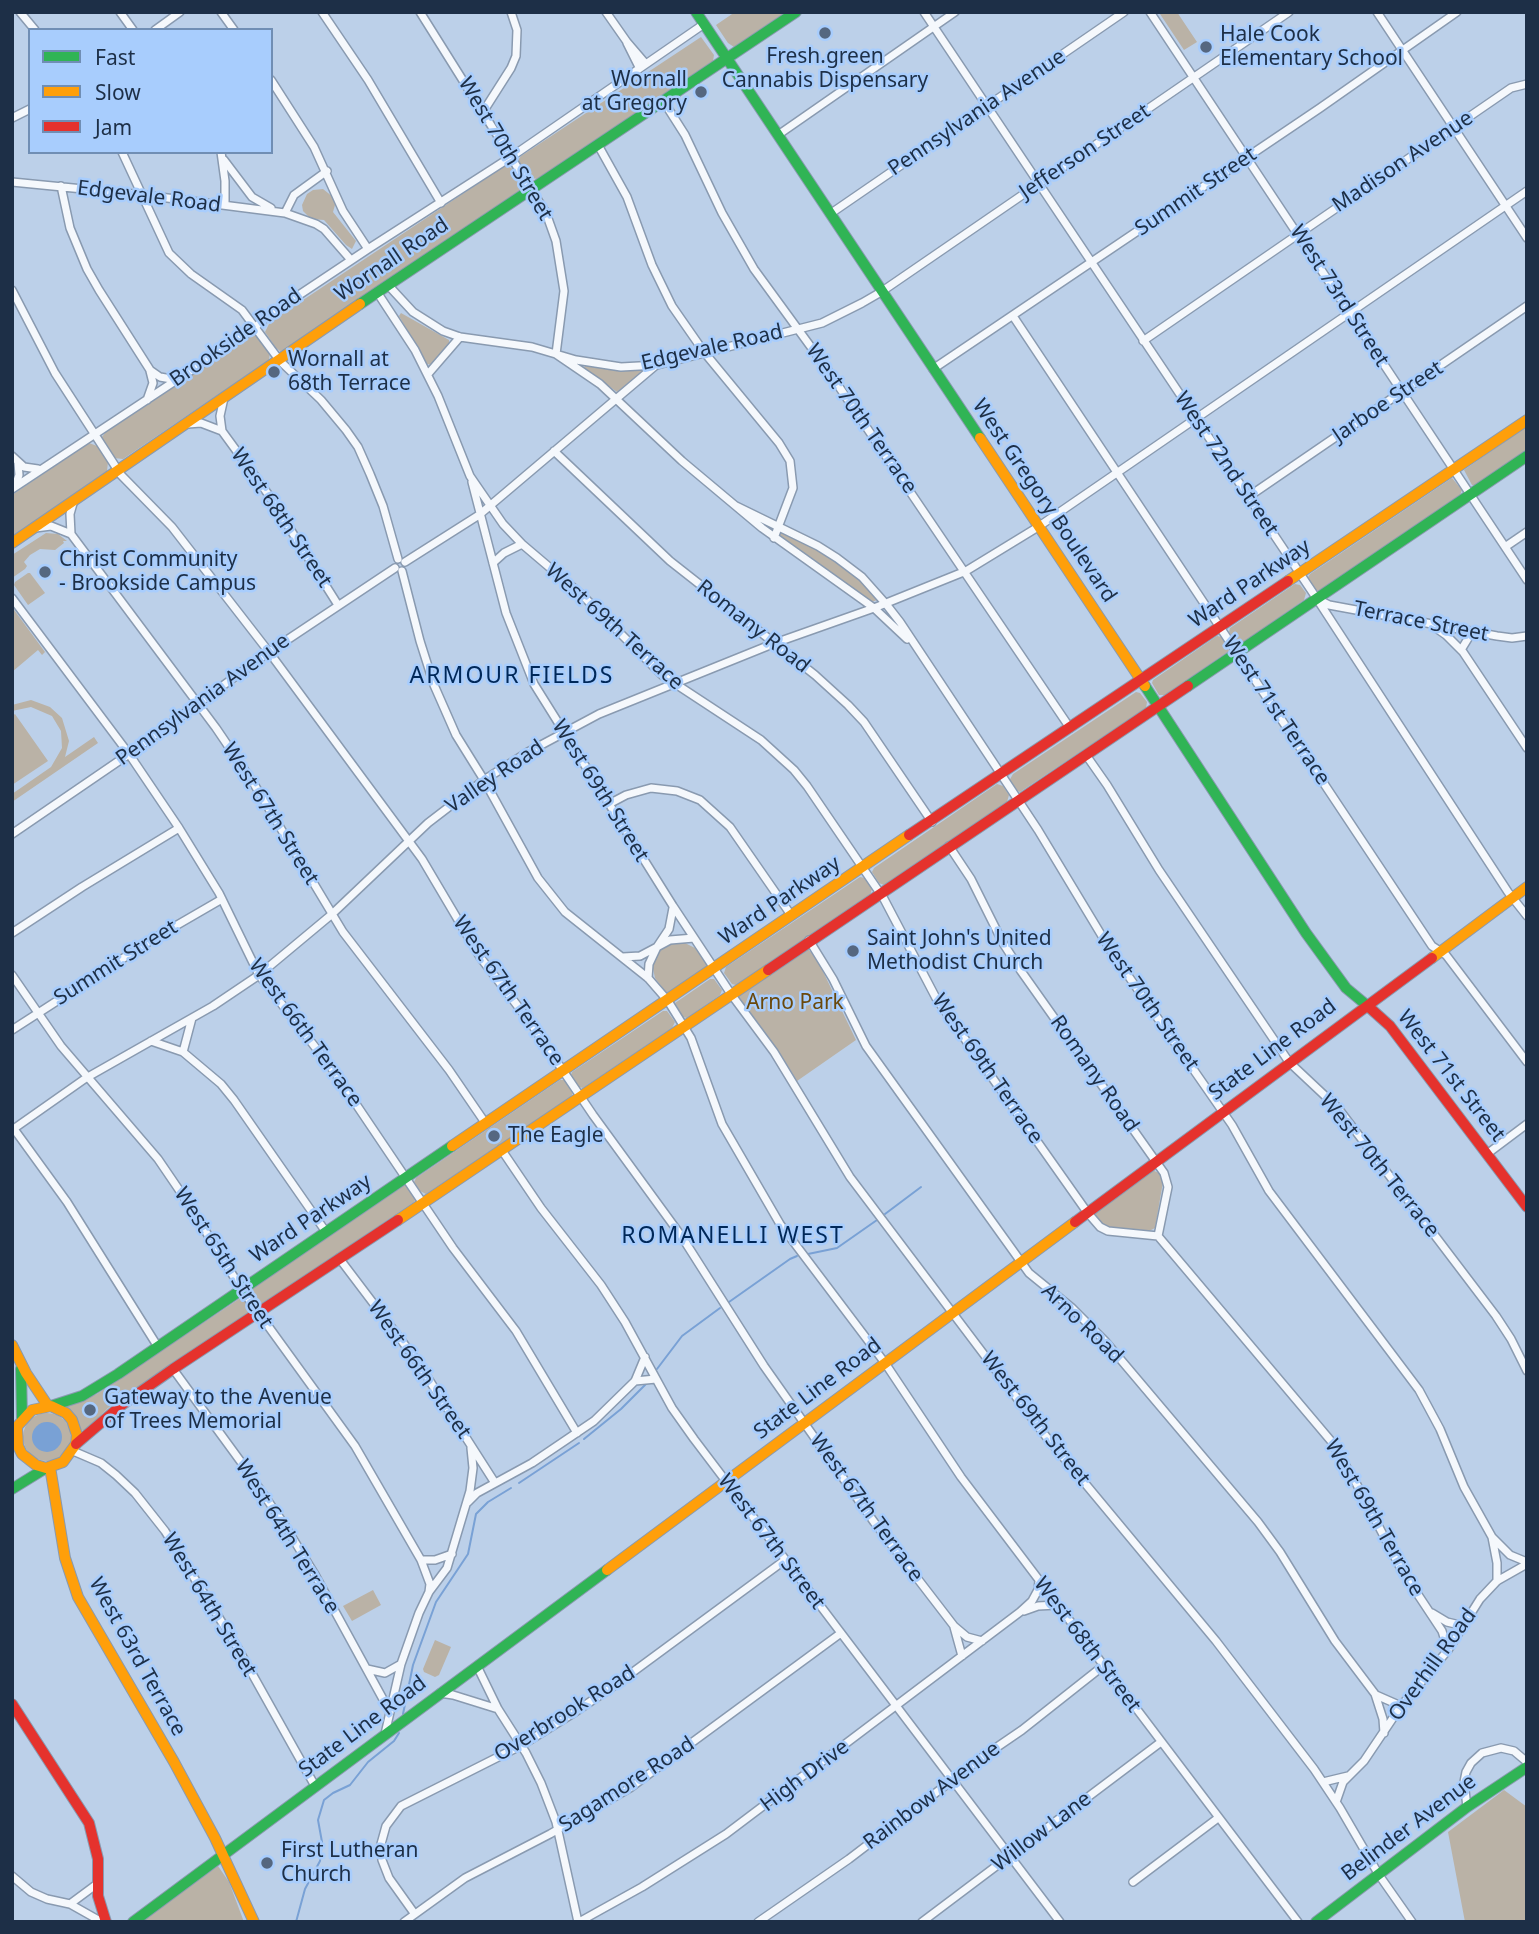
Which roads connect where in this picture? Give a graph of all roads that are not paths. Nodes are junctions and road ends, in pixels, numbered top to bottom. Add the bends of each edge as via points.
1 (20, 12) edge
2 (120, 12) edge
3 (180, 12) edge
4 (221, 12) edge
5 (322, 12) edge
6 (419, 12) edge
7 (510, 12) edge
8 (606, 12) edge
9 (696, 12) edge
10 (796, 12) edge
11 (924, 12) edge
12 (955, 12) edge
13 (1124, 12) edge
14 (1150, 12) edge
15 (1289, 12) edge
16 (1377, 12) edge
17 (1457, 12) edge
18 (704, 24) junction
19 (934, 27) junction
20 (33, 28) edge
21 (132, 28) edge
22 (158, 28) edge
23 (233, 28) edge
24 (1402, 50) junction
25 (727, 59) junction
26 (642, 65) junction
27 (1195, 77) junction
28 (273, 83) edge
29 (1527, 84) edge
30 (664, 102) junction
31 (986, 107) junction
32 (28, 110) edge
33 (484, 112) junction
34 (12, 118) edge
35 (1454, 128) junction
36 (778, 135) junction
37 (598, 145) junction
38 (123, 154) edge
39 (222, 156) edge
40 (1247, 156) junction
41 (510, 157) junction
42 (327, 172) junction
43 (12, 182) edge
44 (1039, 185) junction
45 (61, 186) junction
46 (531, 190) junction
47 (1527, 191) edge
48 (144, 195) junction
49 (441, 202) junction
50 (225, 205) junction
51 (1505, 206) junction
52 (285, 213) junction
53 (830, 214) junction
54 (1298, 234) junction
55 (1527, 238) edge
56 (368, 249) junction
57 (351, 260) junction
58 (1091, 263) junction
59 (388, 285) junction
60 (12, 290) edge
61 (881, 292) junction
62 (380, 295) junction
63 (405, 305) junction
64 (1527, 306) edge
65 (1350, 312) junction
66 (393, 314) junction
67 (1013, 316) junction
68 (256, 327) junction
69 (797, 329) junction
70 (460, 337) junction
71 (1143, 341) junction
72 (704, 352) junction
73 (556, 354) junction
74 (280, 360) junction
75 (657, 365) junction
76 (933, 369) junction
77 (150, 370) junction
78 (428, 374) junction
79 (177, 380) junction
80 (1403, 393) junction
81 (224, 398) junction
82 (617, 398) junction
83 (147, 400) junction
84 (1196, 419) junction
85 (1527, 420) edge
86 (187, 424) junction
87 (222, 431) junction
88 (93, 435) junction
89 (554, 452) junction
90 (12, 456) edge
91 (1527, 456) edge
92 (18, 463) junction
93 (40, 469) junction
94 (1454, 469) junction
95 (117, 470) junction
96 (1118, 472) junction
97 (470, 476) junction
98 (14, 488) edge
99 (1471, 495) junction
100 (1248, 497) junction
101 (74, 499) junction
102 (489, 506) junction
103 (736, 506) junction
104 (480, 515) junction
105 (778, 525) junction
106 (1038, 527) junction
107 (34, 528) junction
108 (1527, 532) edge
109 (71, 534) junction
110 (774, 538) junction
111 (12, 542) edge
112 (522, 544) junction
113 (1505, 547) junction
114 (402, 560) junction
115 (493, 563) junction
116 (398, 569) junction
117 (966, 571) junction
118 (1299, 574) junction
119 (1527, 580) edge
120 (12, 598) edge
121 (1317, 599) junction
122 (886, 604) junction
123 (338, 605) junction
124 (874, 608) junction
125 (1426, 623) junction
126 (1220, 627) junction
127 (1472, 632) junction
128 (1527, 636) edge
129 (775, 643) junction
130 (912, 644) junction
131 (1461, 650) junction
132 (269, 652) junction
133 (1237, 653) junction
134 (1141, 681) junction
135 (674, 684) junction
136 (199, 704) junction
137 (1157, 706) junction
138 (1070, 729) junction
139 (563, 733) junction
140 (1527, 748) edge
141 (129, 754) junction
142 (1086, 755) junction
143 (1000, 775) junction
144 (484, 780) junction
145 (1017, 801) junction
146 (609, 804) junction
147 (932, 822) junction
148 (179, 828) junction
149 (12, 834) edge
150 (408, 841) junction
151 (949, 846) junction
152 (863, 867) junction
153 (1527, 887) edge
154 (880, 893) junction
155 (1513, 898) junction
156 (222, 899) junction
157 (673, 906) junction
158 (331, 915) junction
159 (791, 915) junction
160 (1527, 916) edge
161 (12, 933) edge
162 (694, 938) junction
163 (809, 940) junction
164 (657, 947) junction
165 (1439, 951) junction
166 (622, 957) junction
167 (714, 969) junction
168 (12, 975) edge
169 (259, 975) junction
170 (648, 978) junction
171 (731, 993) junction
172 (667, 1001) junction
173 (1366, 1005) junction
174 (38, 1013) junction
175 (192, 1017) junction
176 (683, 1026) junction
177 (12, 1030) edge
178 (151, 1041) junction
179 (183, 1052) junction
180 (1289, 1062) junction
181 (1527, 1062) edge
182 (564, 1071) junction
183 (86, 1078) junction
184 (580, 1096) junction
185 (1223, 1111) junction
186 (486, 1124) junction
187 (1527, 1124) edge
188 (13, 1129) edge
189 (501, 1149) junction
190 (1487, 1154) junction
191 (1156, 1161) junction
192 (407, 1178) junction
193 (423, 1203) junction
194 (1527, 1207) edge
195 (1087, 1212) junction
196 (326, 1232) junction
197 (1158, 1236) junction
198 (340, 1258) junction
199 (1021, 1262) junction
200 (242, 1290) junction
201 (953, 1312) junction
202 (258, 1313) junction
203 (158, 1347) junction
204 (14, 1349) edge
205 (645, 1357) junction
206 (884, 1363) junction
207 (173, 1369) junction
208 (1527, 1371) edge
209 (656, 1379) junction
210 (635, 1381) junction
211 (50, 1406) junction
212 (804, 1423) junction
213 (17, 1426) edge
214 (576, 1433) junction
215 (470, 1444) junction
216 (75, 1448) junction
217 (48, 1467) junction
218 (725, 1482) junction
219 (495, 1483) junction
220 (12, 1489) edge
221 (468, 1502) junction
222 (1492, 1537) junction
223 (452, 1554) junction
224 (421, 1560) junction
225 (785, 1560) junction
226 (1527, 1563) edge
227 (1039, 1581) junction
228 (1497, 1581) junction
229 (429, 1592) junction
230 (1058, 1605) junction
231 (1020, 1612) junction
232 (1431, 1613) junction
233 (954, 1626) junction
234 (1464, 1626) junction
235 (841, 1633) junction
236 (982, 1641) junction
237 (1448, 1650) junction
238 (962, 1656) junction
239 (401, 1664) junction
240 (477, 1666) junction
241 (1103, 1666) junction
242 (367, 1669) junction
243 (440, 1693) junction
244 (1375, 1694) junction
245 (12, 1704) edge
246 (1401, 1706) junction
247 (897, 1707) junction
248 (498, 1709) junction
249 (390, 1712) junction
250 (1384, 1733) junction
251 (384, 1735) junction
252 (1161, 1742) junction
253 (522, 1745) junction
254 (1527, 1764) edge
255 (1349, 1776) junction
256 (952, 1780) junction
257 (1323, 1782) junction
258 (315, 1786) junction
259 (1336, 1802) junction
260 (1467, 1807) junction
261 (1218, 1818) junction
262 (558, 1830) junction
263 (222, 1856) junction
264 (1010, 1856) junction
265 (1379, 1875) junction
266 (12, 1876) edge
267 (1133, 1882) dead end
268 (97, 1884) junction
269 (70, 1903) junction
270 (414, 1913) junction
271 (104, 1922) edge
272 (133, 1922) edge
273 (254, 1922) edge
274 (404, 1922) edge
275 (578, 1922) edge
276 (758, 1922) edge
277 (922, 1922) edge
278 (1060, 1922) edge
279 (1297, 1922) edge
280 (1316, 1922) edge
281 (1412, 1922) edge

1 - 20 street
2 - 21 street
3 - 22 street
4 - 23 street
5 - 49 street
6 - 33 street, West 70th Street
7 - 33 street via 517,30 516,56
8 - 26 street
9 - 18 main road, West Gregory Boulevard
10 - 25 main road, Wornall Road
11 - 19 street, West 72nd Street
12 - 19 street
13 - 31 street, Pennsylvania Avenue
14 - 27 street, West 73rd Street
15 - 27 street, Jefferson Street
16 - 24 street
17 - 24 street, Summit Street
18 - 25 main road, West Gregory Boulevard
18 - 26 street, Brookside Road
19 - 31 street, West 72nd Street
19 - 36 street
24 - 35 street
24 - 40 street, Summit Street
25 - 30 main road, Wornall Road
25 - 36 main road, West Gregory Boulevard
26 - 41 street, Brookside Road
27 - 40 street, West 73rd Street
27 - 44 street, Jefferson Street
28 - 42 street
29 - 35 street, Madison Avenue via 1511,88
30 - 37 main road, Wornall Road
30 - 69 street, West 70th Terrace via 739,244
31 - 44 street, West 72nd Street
31 - 53 street, Pennsylvania Avenue
32 - 34 street
33 - 41 street, West 70th Street
35 - 51 street
35 - 54 street, Madison Avenue
36 - 53 main road, West Gregory Boulevard
37 - 46 main road, Wornall Road
37 - 72 street via 626,197 663,289
38 - 48 street
39 - 50 street
39 - 52 street via 252,197
40 - 54 street, West 73rd Street
40 - 58 street, Summit Street
41 - 46 street, West 70th Street
41 - 49 street, Brookside Road
42 - 52 street via 294,195
42 - 56 street via 343,211
43 - 45 street, Edgevale Road
44 - 58 street, West 72nd Street
44 - 61 street, Jefferson Street
45 - 48 street, Edgevale Road
45 - 77 street via 87,269
46 - 59 main road, Wornall Road
46 - 73 street, West 70th Street via 546,213 562,267 564,302
47 - 51 street, Valley Road
48 - 50 street, Edgevale Road
48 - 68 street via 169,253 235,304
49 - 56 street, Brookside Road
50 - 52 street, Edgevale Road
51 - 55 street
51 - 65 street, Valley Road
52 - 57 street, Edgevale Road via 316,223
53 - 61 main road, West Gregory Boulevard
54 - 65 street, West 73rd Street
54 - 71 street, Madison Avenue
56 - 57 street, Brookside Road
57 - 68 street, Brookside Road
58 - 67 street, Summit Street
58 - 71 street, West 72nd Street
59 - 62 main road, Wornall Road
59 - 63 street, Edgevale Road
60 - 88 street, West 67th Terrace
61 - 69 street, Edgevale Road via 822,323
61 - 76 main road, West Gregory Boulevard
62 - 66 street
62 - 74 main road, Wornall Road
63 - 66 street
63 - 70 street, Edgevale Road via 428,323
64 - 80 street, Jarboe Street
65 - 80 street, West 73rd Street
65 - 84 street, Valley Road
66 - 78 street
67 - 76 street, Summit Street
67 - 96 street, West 71st Terrace
68 - 74 street
68 - 79 street, Brookside Road
69 - 72 street, Edgevale Road
69 - 117 street, West 70th Terrace
70 - 73 street, Edgevale Road
70 - 78 street
71 - 84 street, West 72nd Street
72 - 75 street, Edgevale Road
72 - 105 street via 790,461 793,488
73 - 75 street, Edgevale Road via 602,365
73 - 82 street, West 70th Street
74 - 81 main road, Wornall Road
74 - 114 street via 321,400 358,447
75 - 82 street
76 - 106 main road, West Gregory Boulevard
77 - 79 street
77 - 83 street via 153,383
78 - 97 street
79 - 83 street, Brookside Road
80 - 94 street, West 73rd Street
80 - 100 street, Jarboe Street
81 - 86 main road, Wornall Road
81 - 87 street, West 68th Street
82 - 89 street
82 - 103 street, West 70th Street
83 - 88 street, Brookside Road
84 - 96 street, Valley Road
84 - 100 street, West 72nd Street
85 - 94 main road, Ward Parkway
86 - 87 street, West 68th Street via 201,423
86 - 95 main road, Wornall Road
87 - 123 street, West 68th Street
88 - 93 street, Brookside Road
88 - 95 street, West 67th Terrace
89 - 102 street
89 - 129 street, Romany Road via 670,561
90 - 92 street
91 - 99 main road
92 - 93 street
92 - 98 street
93 - 98 street, Brookside Road
94 - 99 street, West 73rd Street
94 - 118 main road, Ward Parkway
95 - 101 main road, Wornall Road
95 - 132 street, West 67th Terrace via 172,527
96 - 106 street, Valley Road
96 - 126 street, West 71st Terrace
97 - 102 street
97 - 104 street, West 69th Street
99 - 113 street, West 73rd Street
99 - 121 main road
100 - 118 street, West 72nd Street
101 - 107 main road, Wornall Road
101 - 109 street
102 - 104 street
102 - 112 street, West 69th Terrace
103 - 105 street, West 70th Street
103 - 110 street, West 70th Street
104 - 114 street
104 - 115 street, West 69th Street
105 - 110 street
105 - 122 street, West 70th Street via 837,558
106 - 117 street, Valley Road
106 - 134 main road, West Gregory Boulevard
107 - 109 street via 51,526
107 - 111 main road, Wornall Road
108 - 113 street
109 - 136 street, West 67th Street
110 - 124 street, West 70th Street
112 - 115 street
112 - 135 street, West 69th Terrace
113 - 119 street, West 73rd Street
114 - 116 street via 405,568
115 - 139 street, West 69th Street via 519,650
116 - 123 street, Pennsylvania Avenue
116 - 144 street, West 68th Street via 434,685
117 - 122 street, Valley Road
117 - 138 street, West 70th Terrace
118 - 121 street, West 72nd Street
118 - 126 main road, Ward Parkway
120 - 141 street, West 66th Terrace
121 - 125 street, Terrace Street
121 - 133 main road
121 - 155 street, West 72nd Street
122 - 124 street, Valley Road
122 - 130 street, West 70th Street
123 - 132 street, Pennsylvania Avenue
124 - 129 street, Valley Road
124 - 130 street, West 70th Street
125 - 127 street, Terrace Street
125 - 131 street
126 - 133 street, West 71st Terrace
126 - 134 main road, Ward Parkway
127 - 128 street, Terrace Street
127 - 131 street
129 - 135 street, Valley Road
129 - 147 street, Romany Road via 864,722
130 - 143 street, West 70th Street
131 - 140 street
132 - 136 street, Pennsylvania Avenue
132 - 150 street, West 67th Terrace
133 - 137 main road
133 - 165 street, West 71st Terrace
134 - 137 main road, West Gregory Boulevard
134 - 138 main road, Ward Parkway
135 - 139 street, Valley Road via 599,713
135 - 152 street, West 69th Terrace via 779,756 807,786
136 - 141 street, Pennsylvania Avenue
136 - 158 street, West 67th Street via 254,784
137 - 142 main road
137 - 173 main road, West Gregory Boulevard via 1306,933 1346,988
138 - 143 main road, Ward Parkway
139 - 144 street, Valley Road
139 - 146 street, West 69th Street
141 - 148 street, West 66th Terrace
141 - 149 street, Pennsylvania Avenue
142 - 145 main road
142 - 180 street, West 70th Terrace
143 - 145 street, West 70th Street
143 - 147 main road, Ward Parkway
144 - 150 street, Valley Road
144 - 166 street, West 68th Street via 553,899
145 - 151 main road
145 - 185 street, West 70th Street via 1111,951
146 - 157 street, West 69th Street
146 - 159 street via 651,788 700,800 730,827
147 - 152 main road, Ward Parkway
148 - 156 street, West 66th Terrace
148 - 161 street
150 - 158 street, Valley Road
150 - 182 street, West 67th Terrace via 480,957
151 - 154 main road
151 - 191 street, Romany Road via 1021,971
152 - 154 street, West 69th Terrace
152 - 159 main road, Ward Parkway
153 - 155 main road, State Line Road
154 - 163 main road
154 - 195 street, West 69th Terrace via 936,998
155 - 160 street, West 72nd Street
155 - 165 main road, State Line Road
156 - 169 street, West 66th Terrace
156 - 174 street, Summit Street
157 - 162 street, West 69th Street
157 - 164 street via 669,929
158 - 169 street, Valley Road
158 - 186 street, West 67th Street
159 - 167 main road, Ward Parkway
162 - 164 street via 670,940
162 - 167 street, West 69th Street
163 - 171 main road
163 - 199 street, Arno Road via 866,1046
164 - 166 street via 640,956
164 - 170 street
165 - 173 main road, State Line Road
165 - 181 street, West 71st Terrace
166 - 170 street, West 68th Street
167 - 171 street, West 69th Street
167 - 172 main road, Ward Parkway
168 - 174 street, West 65th Street
169 - 175 street, Valley Road
169 - 192 street, West 66th Terrace via 333,1070
170 - 172 street, West 68th Street
171 - 176 main road
171 - 201 street, West 69th Street via 774,1052 850,1177
172 - 176 street, West 68th Street
172 - 182 main road, Ward Parkway
173 - 180 main road, State Line Road
173 - 190 main road, West 71st Street via 1390,1026
174 - 177 street, Summit Street
174 - 183 street, West 65th Street
175 - 178 street, Valley Road
175 - 179 street
176 - 184 main road
176 - 206 street, West 68th Street via 699,1055 722,1124 764,1199
178 - 179 street
178 - 183 street, Valley Road
179 - 196 street via 234,1100
180 - 185 main road, State Line Road
180 - 208 street, West 70th Terrace via 1338,1108 1366,1144 1496,1316
182 - 184 street, West 67th Terrace
182 - 186 main road, Ward Parkway
183 - 188 street, Valley Road
183 - 200 street, West 65th Street via 158,1159
184 - 189 main road
184 - 212 street, West 67th Terrace via 688,1245
185 - 191 main road, State Line Road
185 - 222 street, West 70th Street via 1269,1191 1419,1391
186 - 192 main road, Ward Parkway
187 - 190 street
188 - 203 street via 68,1203
189 - 193 main road
189 - 205 street, West 67th Street via 601,1285
190 - 194 main road, West 71st Street
191 - 195 main road, State Line Road
191 - 197 street, Romany Road via 1168,1187
192 - 193 street, West 66th Terrace
192 - 196 main road, Ward Parkway
193 - 198 main road
193 - 214 street, West 66th Terrace via 516,1331
195 - 197 street, West 69th Terrace via 1108,1231
195 - 199 main road, State Line Road
196 - 200 main road, Ward Parkway
197 - 232 street, West 69th Terrace via 1325,1433 1401,1569
198 - 202 main road
198 - 215 street, West 66th Street
199 - 201 main road, State Line Road
199 - 244 street, Arno Road via 1105,1341 1247,1508
200 - 202 street, West 65th Street
200 - 203 main road, Ward Parkway
201 - 206 main road, State Line Road
201 - 257 street, West 69th Street via 1044,1434 1216,1641
202 - 207 main road
202 - 224 street, West 65th Street via 355,1446
203 - 211 main road, Ward Parkway via 90,1391
204 - 211 main road
204 - 213 main road via 23,1391
205 - 209 street, West 67th Street
205 - 210 street
206 - 212 main road, State Line Road
206 - 227 street, West 68th Street via 937,1444
207 - 216 main road via 123,1404
207 - 242 street, West 64th Terrace via 284,1524
209 - 210 street
209 - 218 street, West 67th Street
210 - 214 street
211 - 213 main road via 32,1410
211 - 216 main road via 72,1420
212 - 218 main road, State Line Road
212 - 233 street, West 67th Terrace
213 - 217 main road via 22,1454 36,1465
214 - 219 street
215 - 219 street, West 66th Street
215 - 221 street via 473,1468
216 - 217 main road via 63,1462
216 - 258 street, West 64th Street via 116,1475 165,1531
217 - 220 main road
217 - 263 main road, West 63rd Terrace via 65,1558 78,1597 174,1762
218 - 225 street, West 67th Street
218 - 240 main road, State Line Road
219 - 221 street
221 - 223 street
222 - 226 street, West 70th Street via 1510,1555
222 - 228 street, West 70th Street
223 - 224 street
223 - 229 street
224 - 229 street, West 65th Street
225 - 235 street, West 67th Street
225 - 253 street, Overbrook Road via 618,1683
226 - 228 street, Overhill Road
227 - 230 street, West 68th Street
227 - 231 street, High Drive via 1032,1601
228 - 234 street, Overhill Road
229 - 239 street
230 - 231 street, High Drive
230 - 241 street, West 68th Street
231 - 236 street, High Drive
232 - 234 street, West 69th Terrace
232 - 237 street, West 69th Terrace
233 - 236 street, West 67th Terrace via 967,1637
233 - 238 street, West 67th Terrace
234 - 237 street, Overhill Road
235 - 247 street, West 67th Street
235 - 262 street, Sagamore Road via 665,1764
236 - 238 street, High Drive
237 - 246 street, Overhill Road
238 - 247 street, High Drive
239 - 242 street via 385,1673
239 - 249 street
240 - 243 main road, State Line Road
240 - 248 street
241 - 252 street, West 68th Street
241 - 256 street, Rainbow Avenue
242 - 249 street, West 64th Terrace
243 - 248 street
243 - 251 main road, State Line Road
244 - 246 street, Arno Road
244 - 250 street, Arno Road
245 - 268 main road via 89,1823 96,1849
246 - 250 street, Overhill Road
247 - 256 street, West 67th Street
247 - 275 street, High Drive via 692,1857
248 - 253 street
249 - 251 street
250 - 255 street, Overhill Road
251 - 258 main road, State Line Road
252 - 261 street, West 68th Street
252 - 264 street, Willow Lane
253 - 262 street
253 - 270 street, Overbrook Road via 415,1798 389,1821 382,1843 384,1867
254 - 260 main road, Belinder Avenue
254 - 260 street via 1514,1751 1501,1748 1482,1753 1466,1772
255 - 257 street
255 - 259 street, Overhill Road
256 - 264 street, West 67th Street
256 - 276 street, Rainbow Avenue
257 - 259 street, West 69th Street
258 - 263 main road, State Line Road
259 - 265 street, West 69th Street
260 - 265 main road, Belinder Avenue
261 - 267 street
261 - 279 street, West 68th Street
262 - 270 street, Sagamore Road via 465,1878
262 - 275 street
263 - 272 main road, State Line Road
263 - 273 main road, West 63rd Terrace
264 - 277 street, Willow Lane
264 - 278 street, West 67th Street
265 - 280 main road, Belinder Avenue
265 - 281 street, West 69th Street
266 - 269 street via 31,1892
268 - 269 street
268 - 271 main road
269 - 271 street
270 - 274 street, Sagamore Road

